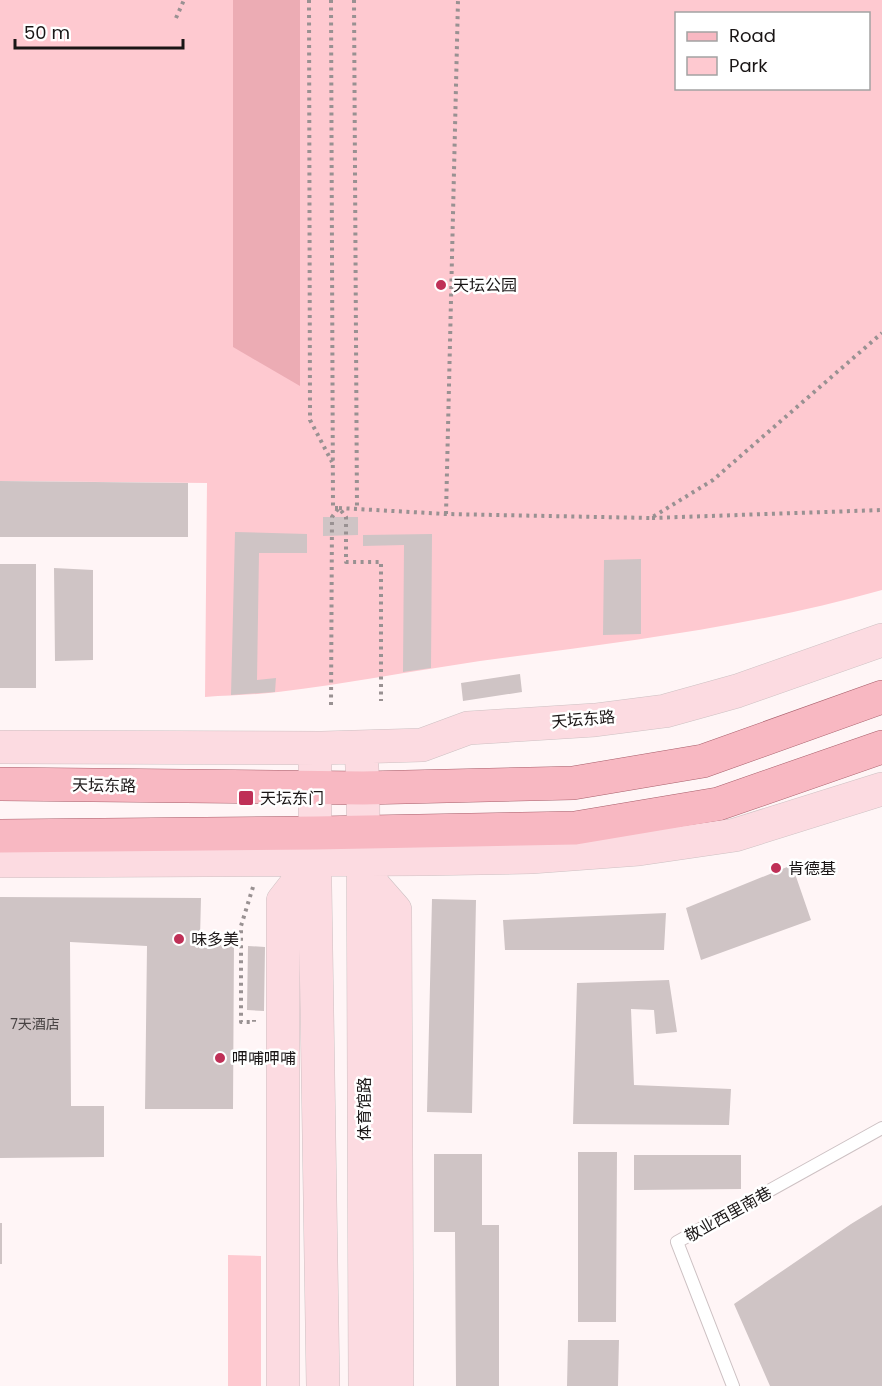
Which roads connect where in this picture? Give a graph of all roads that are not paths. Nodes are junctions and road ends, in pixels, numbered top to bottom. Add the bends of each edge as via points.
1 (882, 640) edge
2 (882, 697) edge
3 (0, 747) edge
4 (361, 747) junction
5 (882, 747) edge
6 (315, 748) junction
7 (0, 784) edge
8 (315, 787) junction
9 (363, 788) junction
10 (882, 789) edge
11 (0, 836) edge
12 (362, 846) junction
13 (315, 847) junction
14 (0, 861) edge
15 (882, 1128) edge
16 (283, 1386) edge
17 (323, 1386) edge
18 (365, 1386) edge
19 (397, 1386) edge
20 (733, 1386) edge

1 - 4 street, 天坛东路 via 737,691 665,711 468,728 422,745
2 - 9 main road, 天坛东路 via 692,763 573,783
3 - 6 street, 天坛东路
4 - 6 street, 天坛东路
4 - 9 street, 体育馆路
5 - 12 main road via 718,804 575,828
6 - 8 street
7 - 8 main road, 天坛东路
8 - 9 main road, 天坛东路
8 - 13 street
9 - 12 street, 体育馆路
10 - 12 street via 735,835 639,849 531,857
11 - 13 main road
12 - 13 main road
12 - 18 street, 体育馆路
12 - 19 street via 374,886 394,910
13 - 14 street
13 - 16 street via 284,901
13 - 17 street
15 - 20 lane, 敬业西里南巷 via 677,1242

